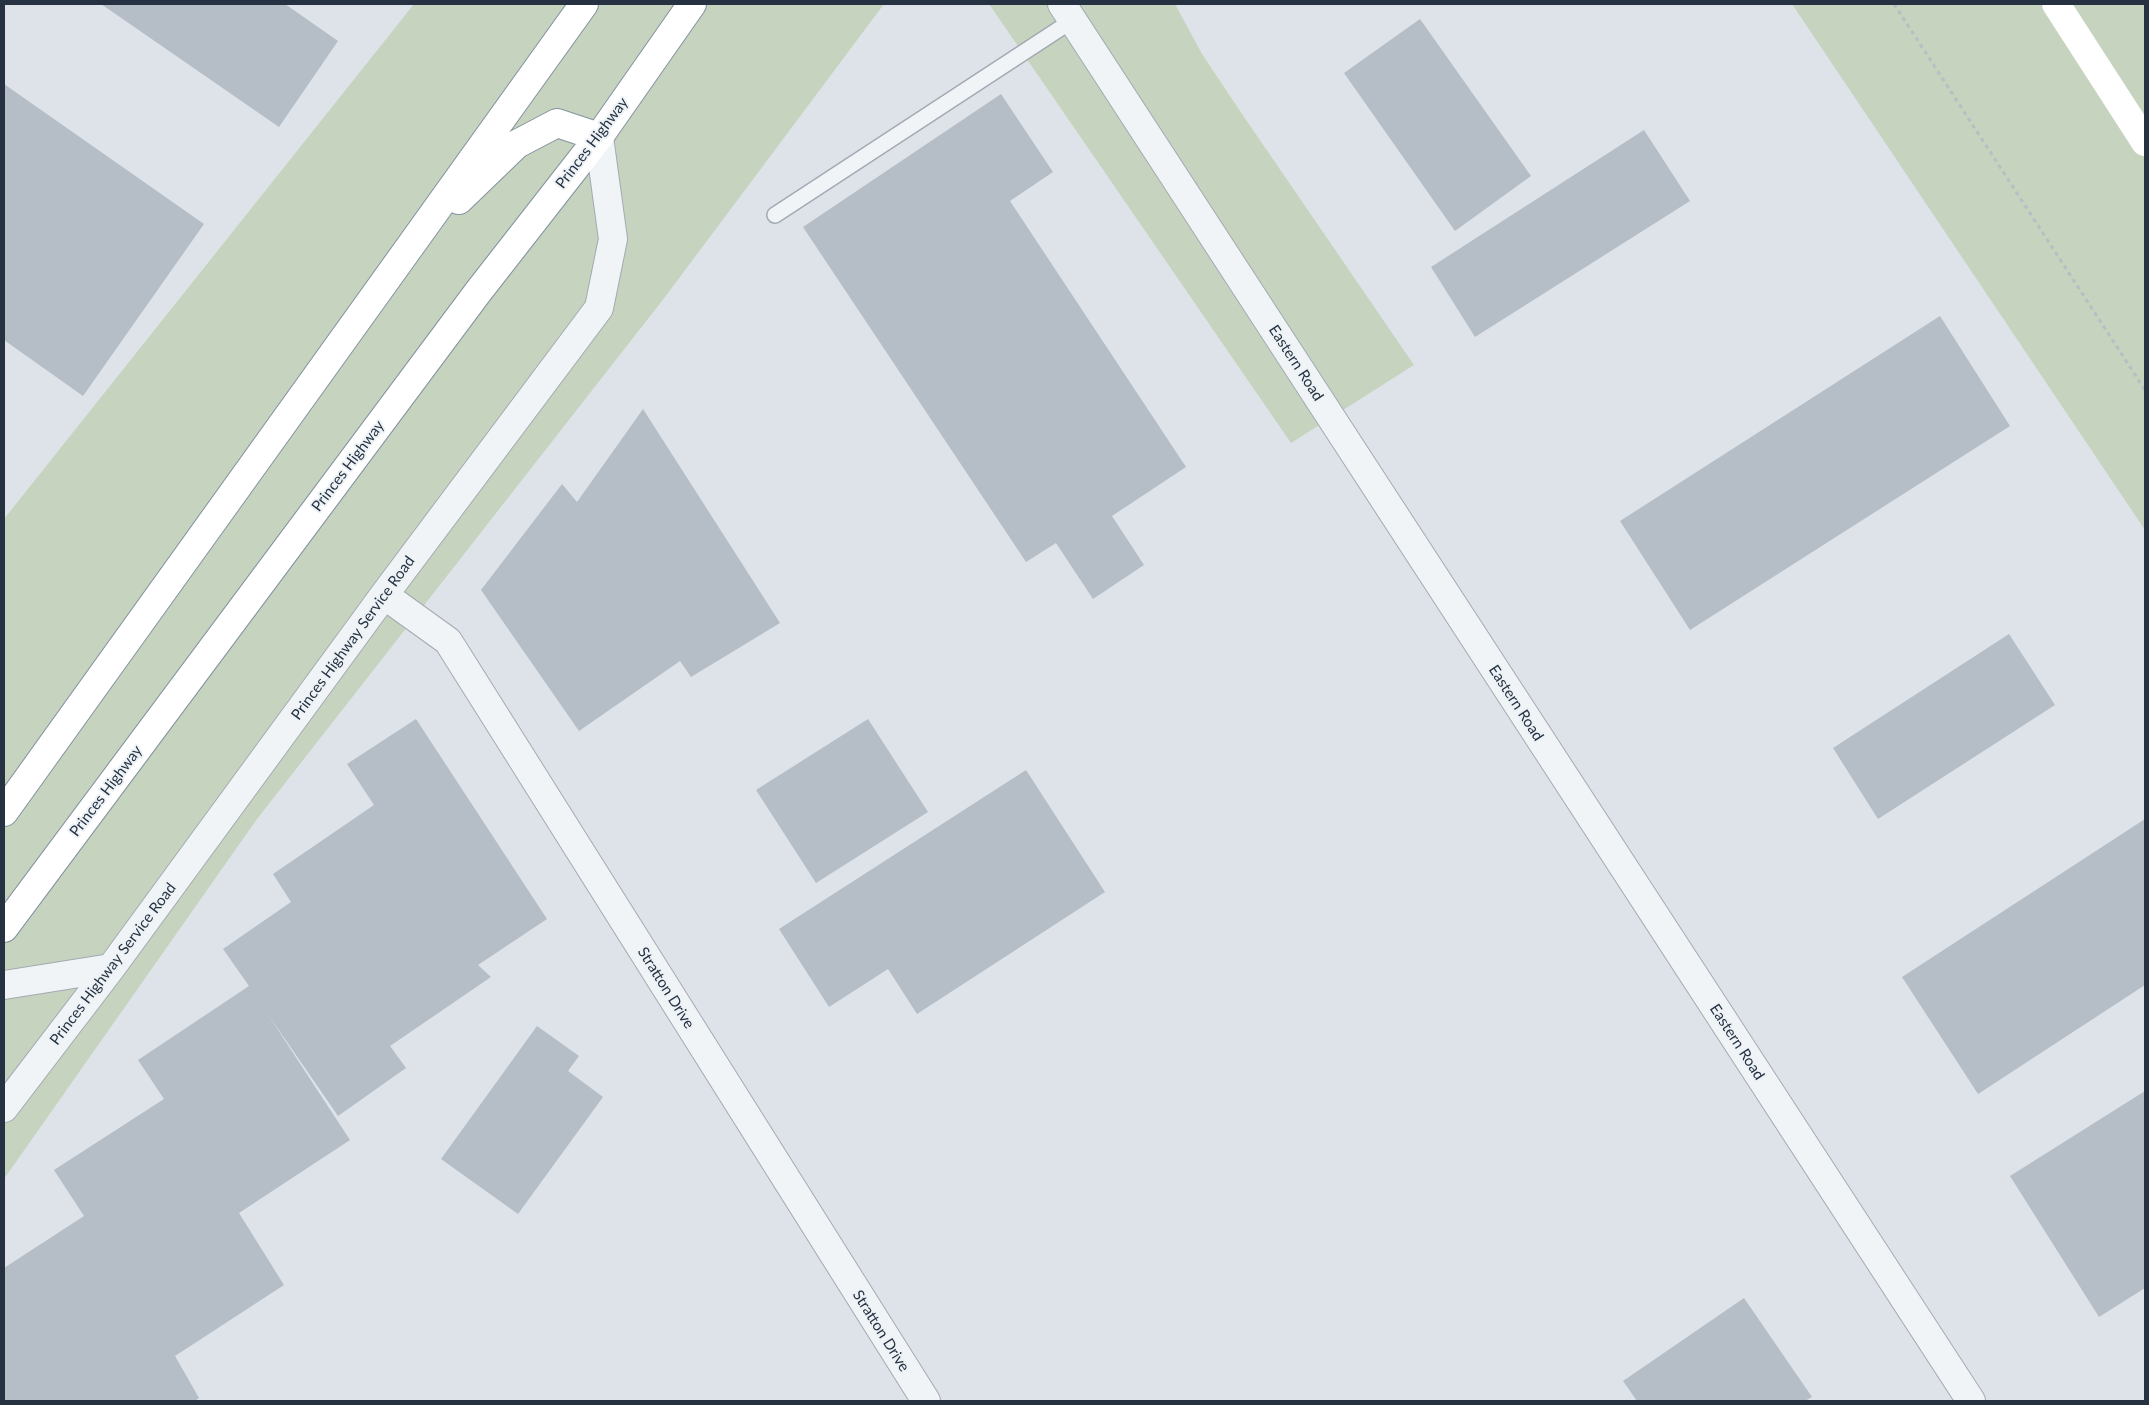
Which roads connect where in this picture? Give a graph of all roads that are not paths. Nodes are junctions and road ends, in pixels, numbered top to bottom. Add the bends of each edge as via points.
1 (584, 4) edge
2 (692, 4) edge
3 (2056, 4) edge
4 (1068, 12) edge
5 (571, 16) edge
6 (599, 137) junction
7 (2145, 142) edge
8 (774, 215) dead end
9 (410, 246) junction
10 (384, 595) junction
11 (4, 812) edge
12 (4, 928) edge
13 (111, 968) junction
14 (4, 986) edge
15 (4, 1108) edge
16 (926, 1401) edge
17 (1971, 1401) edge

1 - 5 main road
2 - 6 main road, Princes Highway
3 - 7 main road
4 - 8 lane
4 - 17 street, Eastern Road
5 - 9 main road
6 - 9 main road via 557,123 517,144
6 - 10 street, Princes Highway Service Road via 613,238 599,308
6 - 12 main road, Princes Highway via 472,300
9 - 11 main road
10 - 13 street, Princes Highway Service Road
10 - 16 street, Stratton Drive via 448,641
13 - 14 street
13 - 15 street, Princes Highway Service Road

